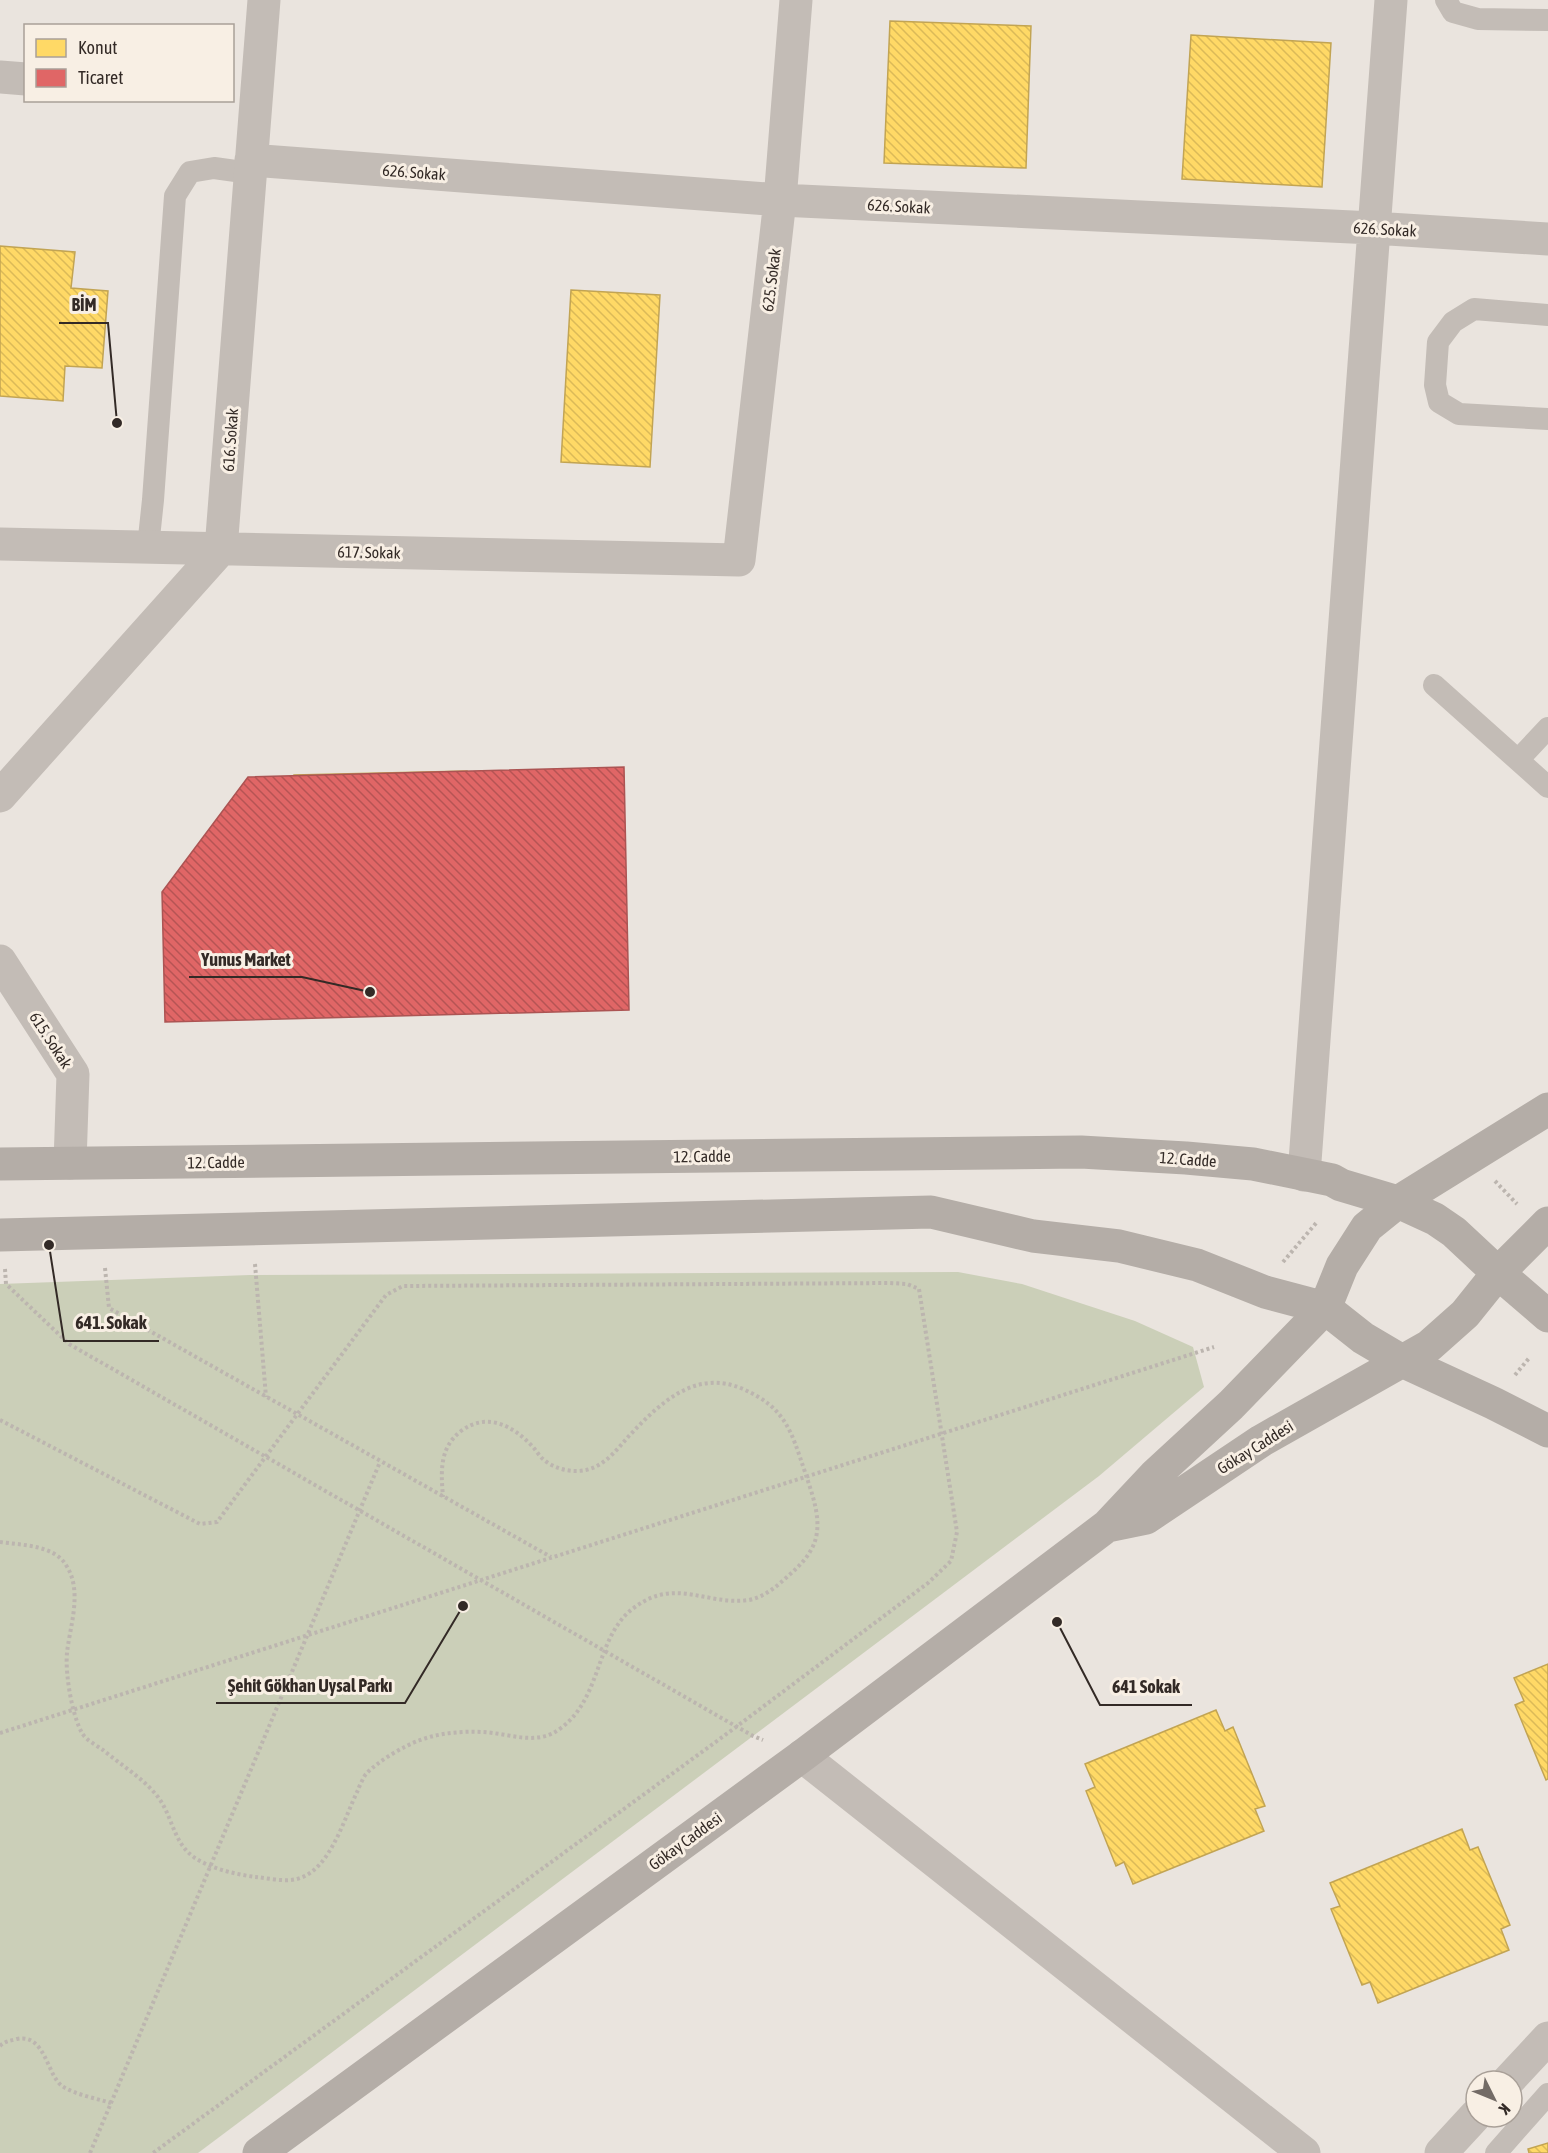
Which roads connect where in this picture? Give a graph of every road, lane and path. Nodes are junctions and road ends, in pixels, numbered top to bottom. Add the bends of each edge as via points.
1 (264, 0) edge
2 (796, 0) edge
3 (1391, 0) edge
4 (1446, 0) edge
5 (1548, 20) edge
6 (0, 77) edge
7 (24, 79) edge
8 (245, 94) edge
9 (251, 166) junction
10 (780, 200) junction
11 (1373, 228) junction
12 (1548, 239) edge
13 (1548, 315) edge
14 (1548, 419) edge
15 (0, 544) edge
16 (148, 548) junction
17 (221, 549) junction
18 (739, 560) joint
19 (1434, 685) dead end
20 (1548, 728) edge
21 (1518, 760) junction
22 (1548, 787) edge
23 (0, 796) edge
24 (0, 961) edge
25 (1548, 1108) edge
26 (70, 1163) junction
27 (0, 1164) edge
28 (1304, 1174) junction
29 (1495, 1181) dead end
30 (1398, 1202) junction
31 (1535, 1216) edge
32 (1317, 1222) dead end
33 (2, 1235) edge
34 (254, 1255) dead end
35 (105, 1266) dead end
36 (1277, 1269) dead end
37 (1498, 1273) junction
38 (1325, 1308) junction
39 (1548, 1316) edge
40 (1214, 1347) dead end
41 (1530, 1357) dead end
42 (1402, 1361) junction
43 (1511, 1378) dead end
44 (266, 1398) junction
45 (297, 1415) junction
46 (0, 1420) edge
47 (1548, 1431) edge
48 (941, 1434) junction
49 (266, 1457) junction
50 (380, 1462) junction
51 (807, 1477) junction
52 (443, 1497) junction
53 (359, 1510) junction
54 (1107, 1526) junction
55 (0, 1542) edge
56 (552, 1558) junction
57 (483, 1581) junction
58 (307, 1636) junction
59 (603, 1650) junction
60 (75, 1710) junction
61 (737, 1726) junction
62 (0, 1733) edge
63 (802, 1756) junction
64 (210, 1866) junction
65 (1548, 2038) edge
66 (0, 2046) edge
67 (1519, 2069) edge
68 (1548, 2094) edge
69 (111, 2103) junction
70 (1464, 2128) edge
71 (90, 2153) edge
72 (153, 2153) edge
73 (260, 2153) edge
74 (1304, 2153) edge
75 (1441, 2153) edge
76 (1496, 2153) edge

1 - 8 street, 616. Sokak
2 - 10 street, 625. Sokak
3 - 11 street
4 - 5 lane via 1453,12 1478,19
6 - 7 street
8 - 9 street, 616. Sokak
9 - 10 street, 626. Sokak
9 - 16 lane via 190,172 175,196
9 - 17 street, 616. Sokak
10 - 11 street, 626. Sokak
10 - 18 street, 625. Sokak
11 - 12 street, 626. Sokak
11 - 28 street
13 - 14 lane via 1474,309 1452,322 1438,342 1435,385 1439,402 1459,414
15 - 16 street, 617. Sokak
16 - 17 street, 617. Sokak
17 - 18 street, 617. Sokak
17 - 23 street
19 - 21 lane
20 - 21 lane
21 - 22 lane
24 - 26 street, 615. Sokak via 73,1074
25 - 30 main road
26 - 27 main road, 12. Cadde
26 - 28 main road, 12. Cadde via 1081,1152 1253,1164
28 - 30 main road, 12. Cadde
29 - 31 path
30 - 37 main road via 1455,1232
30 - 38 main road via 1367,1227 1342,1266
31 - 37 main road
32 - 36 path
33 - 38 main road via 931,1212 1033,1236 1130,1248 1197,1265 1265,1292
33 - 49 path via 6,1284 69,1344
34 - 44 path
35 - 44 path via 109,1308
37 - 39 main road
37 - 42 main road via 1449,1330
38 - 42 main road via 1362,1338
38 - 54 main road, Gökay Caddesi
40 - 48 path
41 - 43 path
42 - 47 main road
42 - 54 main road, Gökay Caddesi via 1261,1441 1146,1518
44 - 45 path
45 - 48 path via 386,1295 403,1286 907,1284 919,1289
45 - 49 path
45 - 50 path
46 - 49 path via 200,1524 217,1522
48 - 51 path
48 - 61 path via 957,1532 951,1561 928,1583
49 - 53 path
50 - 52 path
50 - 53 path
51 - 52 path via 787,1423 771,1403 734,1385 712,1380 690,1386 666,1401 603,1463 591,1469 563,1470 545,1461 523,1437 498,1422 483,1421 465,1428 444,1452
51 - 56 path
51 - 59 path via 819,1522 814,1546 774,1589 752,1600 682,1592 662,1594 637,1604 621,1618
52 - 56 path
53 - 57 path
53 - 58 path
54 - 63 main road, Gökay Caddesi
55 - 60 path via 48,1551 68,1567 75,1597 66,1675
56 - 57 path
57 - 58 path
57 - 59 path
58 - 60 path
58 - 64 path
59 - 61 path
59 - 64 path via 594,1683 582,1706 560,1730 536,1739 447,1732 391,1754 365,1774 330,1852 316,1869 300,1878 244,1875
60 - 62 path
60 - 64 path via 83,1735 146,1785 158,1798 183,1848
61 - 63 path
61 - 72 path
63 - 73 main road, Gökay Caddesi
63 - 74 street
64 - 69 path
65 - 67 street
66 - 69 path via 21,2038 31,2042 44,2053 61,2085
68 - 76 lane
69 - 71 path
70 - 75 street

